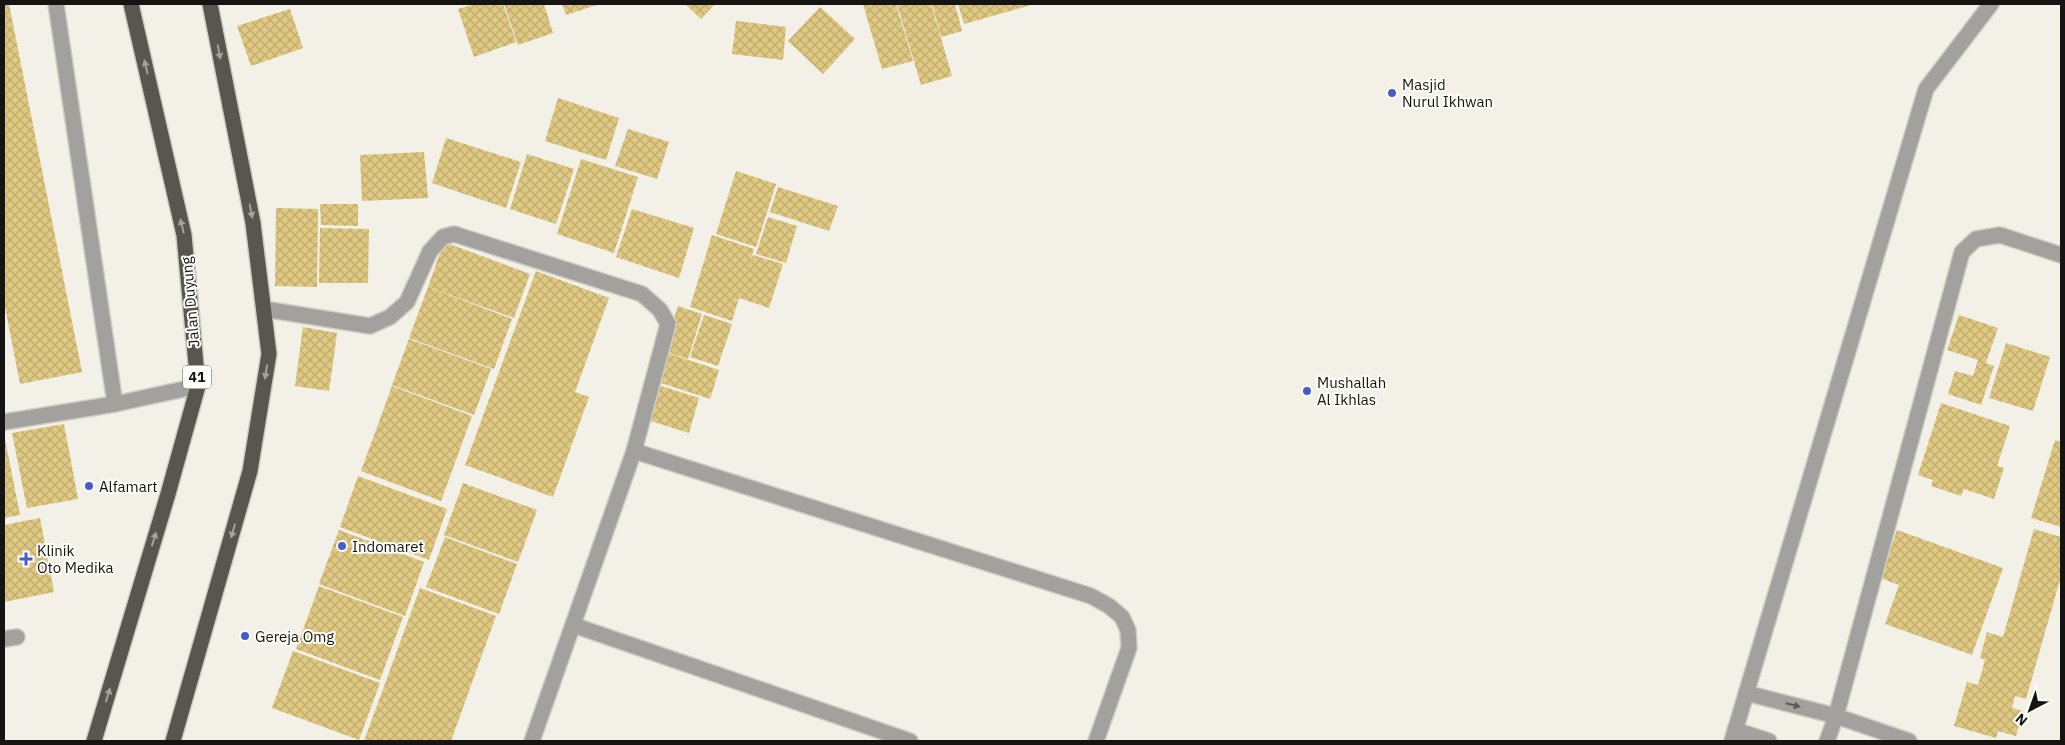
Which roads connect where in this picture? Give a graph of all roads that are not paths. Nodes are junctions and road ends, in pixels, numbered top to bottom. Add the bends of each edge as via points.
1 (56, 4) edge
2 (131, 4) edge
3 (210, 4) edge
4 (1991, 4) edge
5 (2061, 255) edge
6 (264, 309) junction
7 (198, 386) junction
8 (115, 404) junction
9 (4, 422) edge
10 (634, 451) junction
11 (573, 625) junction
12 (1746, 693) junction
13 (1836, 716) junction
14 (1734, 736) edge
15 (94, 741) edge
16 (173, 741) edge
17 (532, 741) edge
18 (910, 741) edge
19 (1096, 741) edge
20 (1769, 741) edge
21 (1827, 741) edge
22 (1909, 741) edge

1 - 8 street
7 -> 2 highway, Jalan Duyung / 41 via 184,234
3 -> 6 highway via 253,223
4 - 12 street via 1926,89
5 - 13 street via 2000,234 1976,239 1962,252
6 - 10 street via 370,326 390,317 407,302 430,251 442,237 454,234 642,294 660,310 668,324
6 -> 16 highway via 269,354 250,471
7 - 8 street
15 -> 7 highway, Jalan Duyung / 41
8 - 9 street
10 - 11 street
10 - 19 street via 1091,596 1109,606 1122,617 1128,630 1129,648
11 - 17 street
11 - 18 street
12 -> 13 street
12 - 14 street
13 - 21 street
13 - 22 street
14 - 20 street

